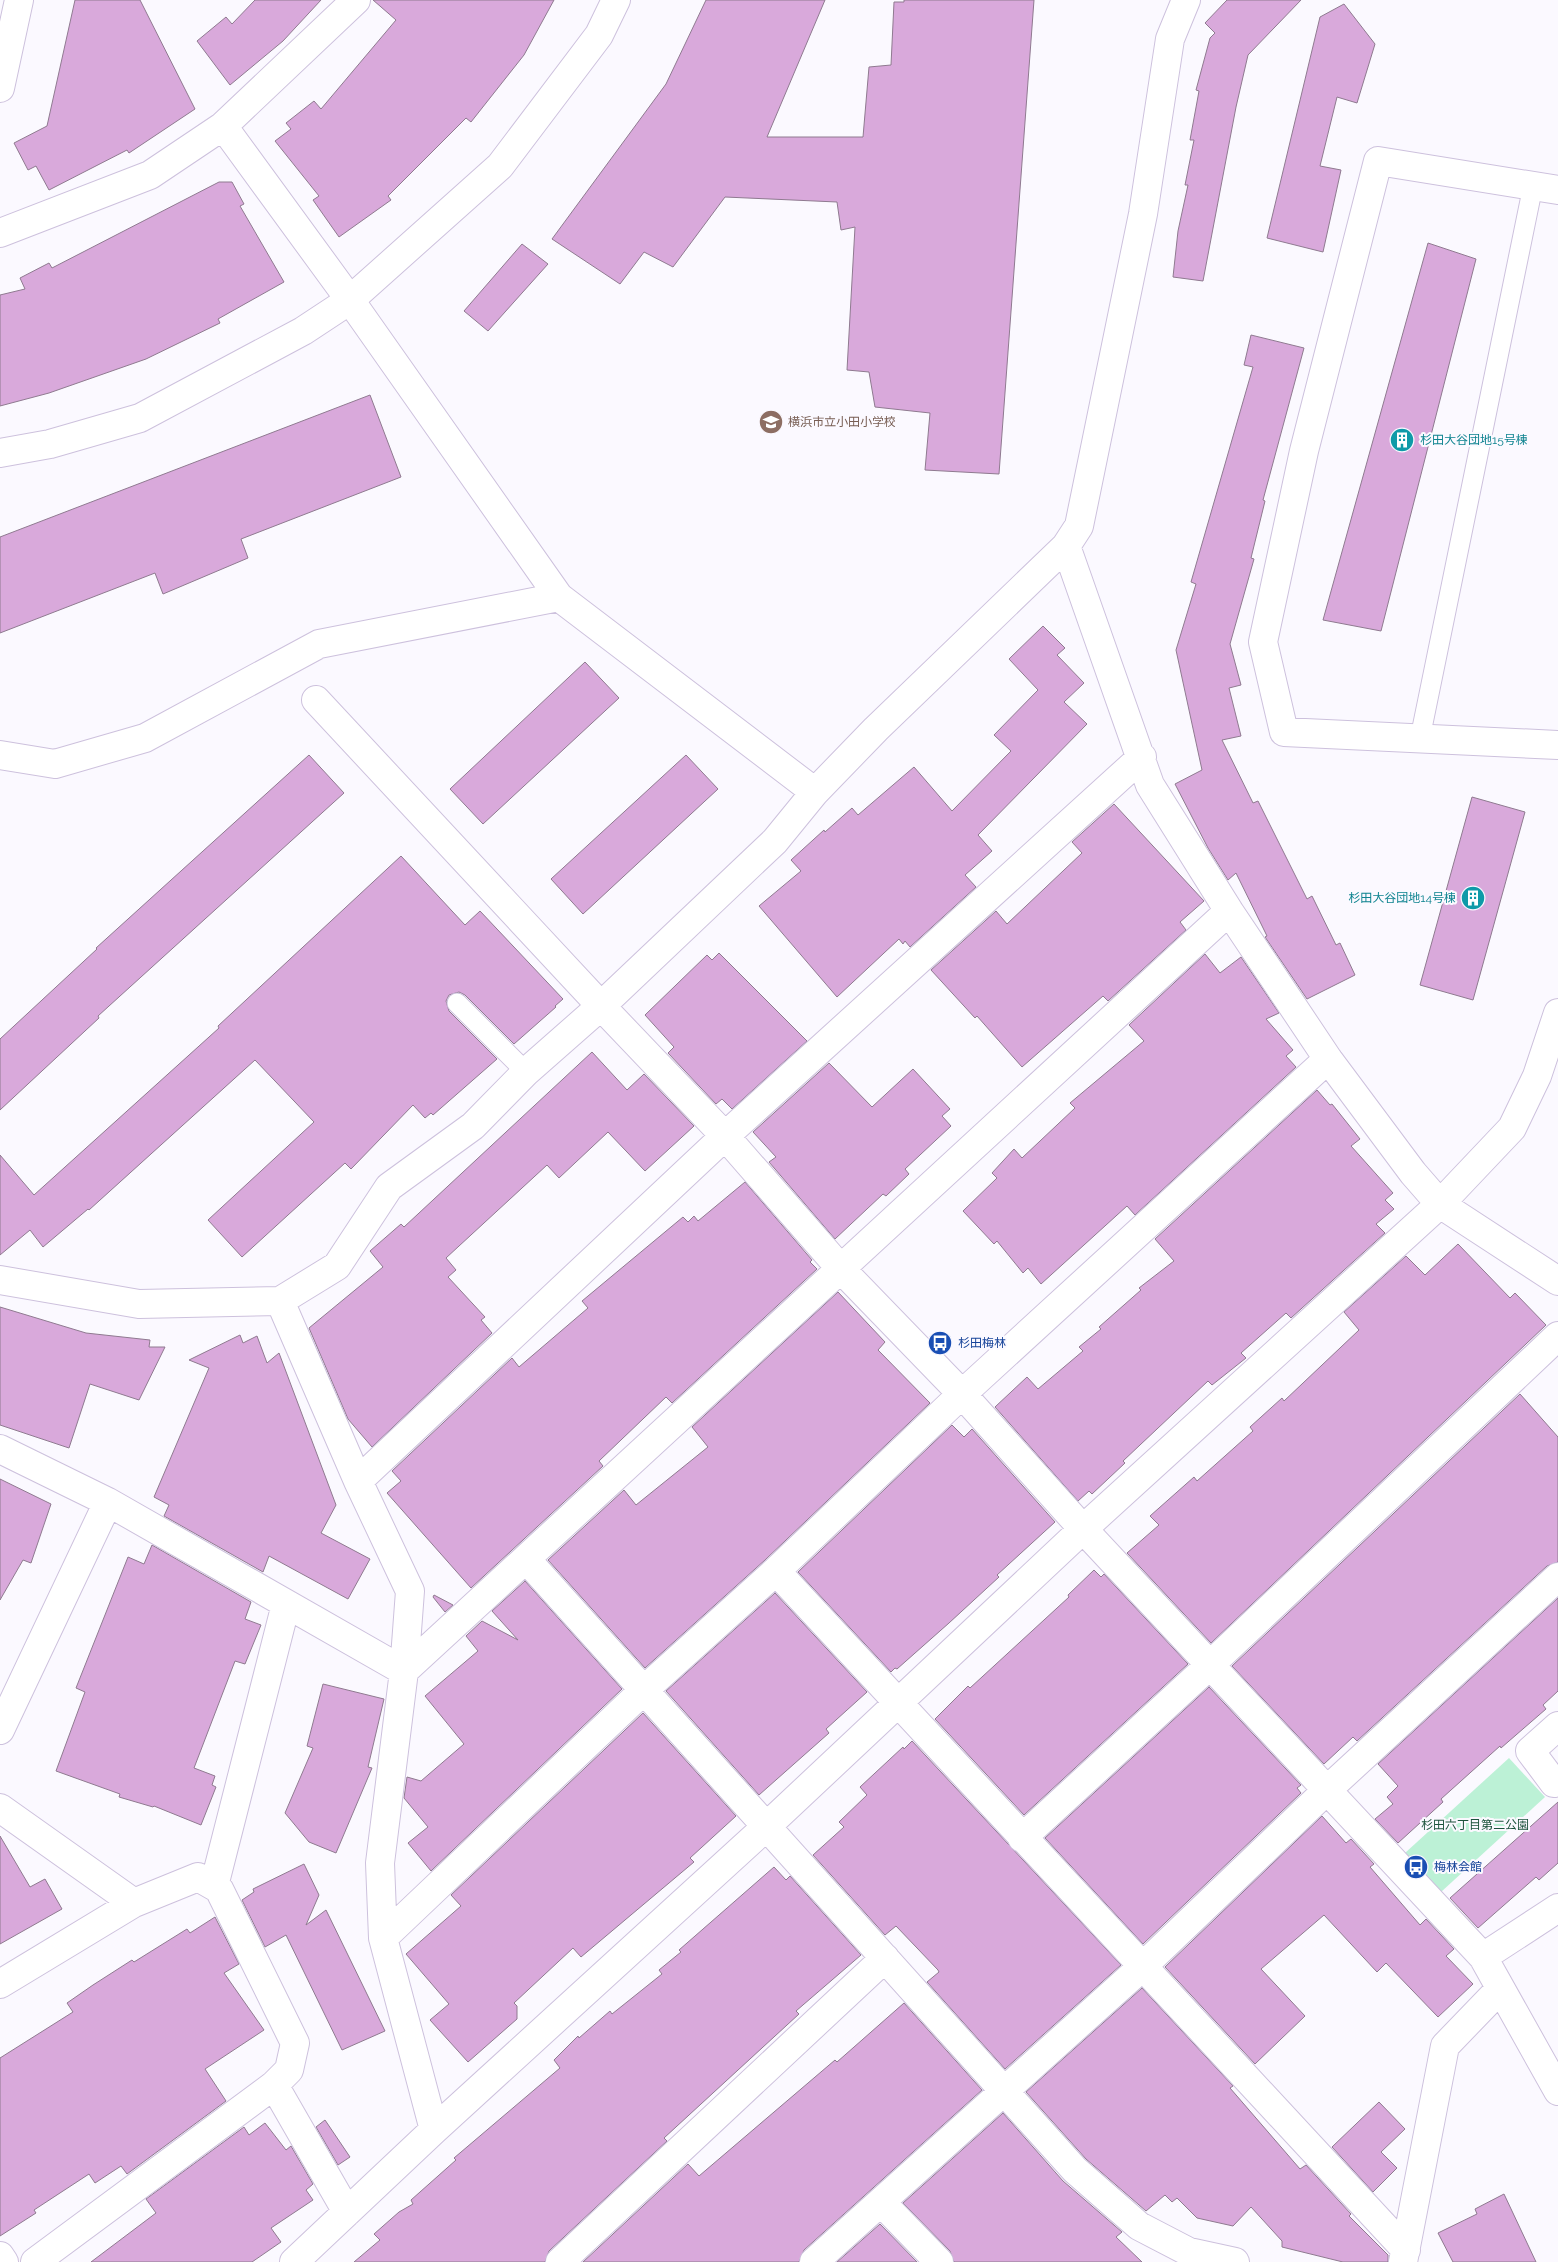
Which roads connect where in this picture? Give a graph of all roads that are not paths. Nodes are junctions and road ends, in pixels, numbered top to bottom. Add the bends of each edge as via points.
1 (19, 0) edge
2 (356, 0) edge
3 (616, 0) edge
4 (1186, 0) edge
5 (0, 88) edge
6 (223, 126) junction
7 (1545, 188) edge
8 (0, 233) edge
9 (350, 300) junction
10 (0, 453) edge
11 (1066, 546) junction
12 (559, 597) junction
13 (316, 700) dead end
14 (1420, 738) junction
15 (1558, 745) edge
16 (0, 755) edge
17 (1142, 757) junction
18 (815, 792) junction
19 (1228, 911) junction
20 (457, 1003) dead end
21 (601, 1006) junction
22 (1558, 1013) edge
23 (1328, 1059) junction
24 (526, 1072) junction
25 (725, 1136) junction
26 (1440, 1204) junction
27 (841, 1269) junction
28 (0, 1280) edge
29 (1558, 1281) edge
30 (280, 1301) junction
31 (1558, 1336) edge
32 (962, 1394) junction
33 (0, 1449) edge
34 (358, 1481) junction
35 (108, 1502) junction
36 (1083, 1529) junction
37 (526, 1559) junction
38 (776, 1571) junction
39 (1558, 1578) edge
40 (286, 1604) junction
41 (1210, 1665) junction
42 (404, 1671) junction
43 (644, 1690) junction
44 (897, 1703) junction
45 (1558, 1726) edge
46 (0, 1730) edge
47 (1554, 1783) dead end
48 (1327, 1790) junction
49 (0, 1808) edge
50 (767, 1826) junction
51 (1022, 1838) junction
52 (214, 1886) junction
53 (134, 1903) junction
54 (1558, 1908) edge
55 (383, 1938) junction
56 (1483, 1957) junction
57 (885, 1958) junction
58 (1142, 1967) junction
59 (0, 1984) edge
60 (1500, 1988) junction
61 (274, 2085) junction
62 (1558, 2091) edge
63 (1004, 2092) junction
64 (434, 2130) junction
65 (881, 2202) junction
66 (347, 2212) junction
67 (0, 2256) edge
68 (1405, 2256) edge
69 (303, 2259) edge
70 (1216, 2260) edge
71 (4, 2262) edge
72 (35, 2262) edge
73 (560, 2262) edge
74 (814, 2262) edge
75 (939, 2262) edge

1 - 5 street
2 - 6 street
3 - 9 street via 599,35 500,166
4 - 11 street via 1170,39 1144,214 1079,526
6 - 8 street via 150,175
6 - 9 street
7 - 14 lane
7 - 14 street via 1378,161 1304,451 1262,642 1284,732
9 - 10 street via 303,331 140,418 50,444
9 - 12 street
11 - 17 street
11 - 18 street
12 - 16 street via 319,644 145,738 64,762 54,764
12 - 18 street
13 - 21 street
14 - 15 street
17 - 19 street via 1150,785
17 - 25 street
18 - 21 street via 775,841
19 - 23 street
19 - 27 street
20 - 24 lane
21 - 24 street
21 - 25 street
22 - 26 street via 1537,1076 1512,1128
23 - 26 street via 1413,1174
23 - 32 street
24 - 30 street via 473,1126 390,1186 337,1266
25 - 27 street
25 - 34 street
26 - 29 street
26 - 36 street
27 - 32 street
27 - 37 street
28 - 30 street via 139,1304
30 - 34 street
31 - 41 street
32 - 36 street
32 - 38 street
33 - 35 street
34 - 42 street via 410,1591
35 - 40 street
35 - 46 street
36 - 41 street
36 - 44 street
37 - 42 street
37 - 43 street
38 - 43 street
38 - 44 street
39 - 48 street
40 - 42 street
40 - 52 street
41 - 48 street
41 - 51 street
42 - 55 street via 380,1863
43 - 50 street
43 - 55 street
44 - 50 street
44 - 51 street
45 - 47 street via 1530,1751
48 - 56 street
48 - 58 street
49 - 53 street
50 - 57 street
50 - 64 street
51 - 58 street
52 - 53 street via 198,1877
52 - 61 street via 219,1888 295,2043 289,2070
53 - 59 street
54 - 56 street
55 - 64 street
56 - 60 street
57 - 63 street
57 - 73 street
58 - 63 street
58 - 68 street
60 - 62 street
60 - 68 street via 1445,2046
61 - 66 street
61 - 72 street
63 - 65 street
63 - 70 street via 1075,2170 1139,2226 1189,2252
64 - 66 street
65 - 74 street
65 - 75 street
66 - 69 street
67 - 71 street

